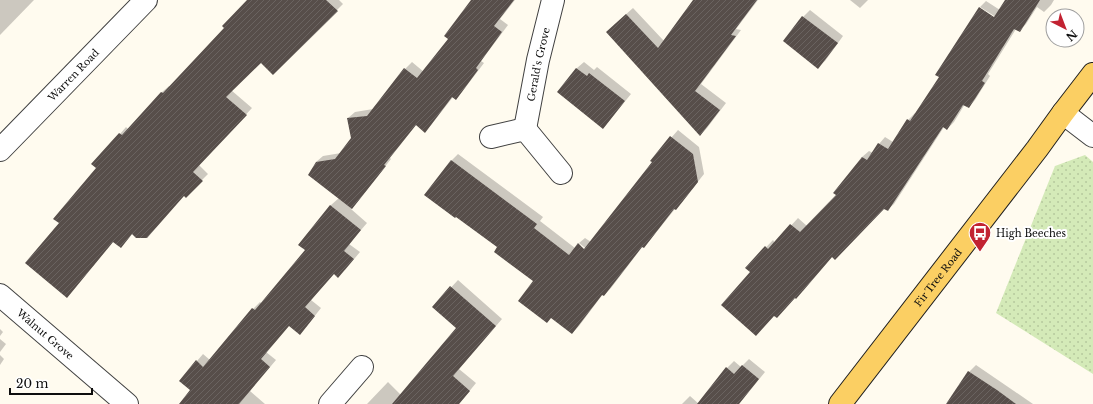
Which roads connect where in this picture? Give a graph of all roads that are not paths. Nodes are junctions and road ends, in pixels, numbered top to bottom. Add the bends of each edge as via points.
1 (146, 0) edge
2 (553, 0) edge
3 (1093, 74) edge
4 (1063, 113) junction
5 (525, 130) junction
6 (1093, 136) edge
7 (491, 137) dead end
8 (0, 150) edge
9 (561, 173) dead end
10 (0, 295) edge
11 (362, 367) dead end
12 (127, 404) edge
13 (330, 404) edge
14 (840, 404) edge

1 - 8 street, Warren Road
2 - 5 street, Gerald's Grove via 538,60
3 - 4 main road, Fir Tree Road
4 - 6 street
4 - 14 main road, Fir Tree Road
5 - 7 street
5 - 9 street
10 - 12 street, Walnut Grove
11 - 13 street

